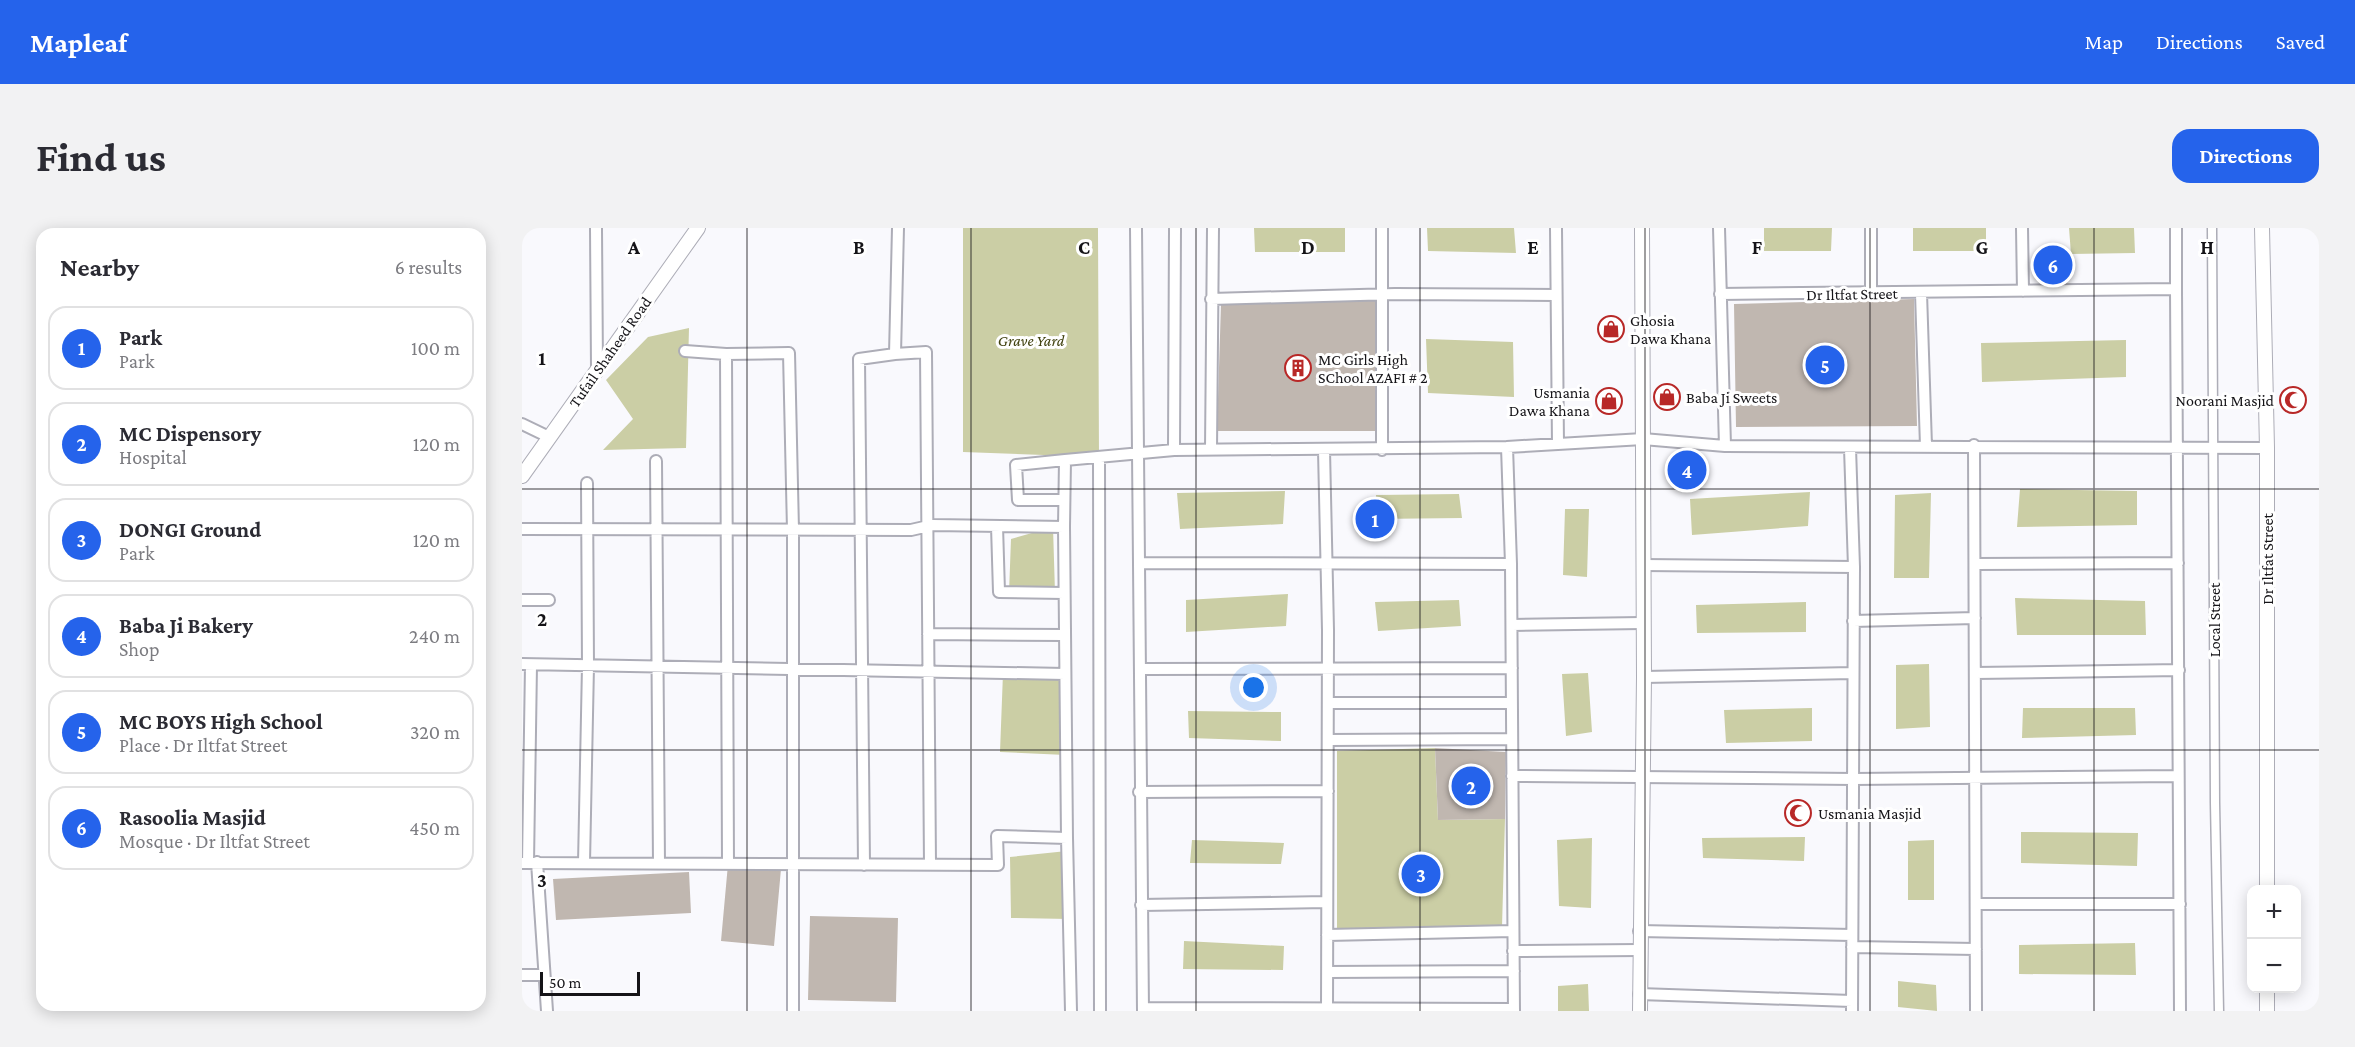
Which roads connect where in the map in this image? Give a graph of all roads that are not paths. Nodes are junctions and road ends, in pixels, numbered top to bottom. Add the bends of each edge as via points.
1 (596, 228) edge
2 (698, 228) edge
3 (898, 228) edge
4 (1136, 228) edge
5 (1175, 228) edge
6 (1213, 228) edge
7 (1382, 228) edge
8 (1556, 228) edge
9 (1642, 228) edge
10 (1719, 228) edge
11 (1871, 228) edge
12 (2022, 228) edge
13 (2176, 228) edge
14 (2212, 228) edge
15 (2262, 228) edge
16 (2176, 289) junction
17 (2023, 291) junction
18 (1922, 293) junction
19 (1382, 294) junction
20 (1720, 294) junction
21 (1871, 294) junction
22 (1556, 295) junction
23 (1211, 299) junction
24 (685, 351) dead end
25 (726, 354) junction
26 (896, 354) junction
27 (597, 369) junction
28 (522, 424) edge
29 (549, 437) junction
30 (1643, 439) junction
31 (1558, 444) junction
32 (1974, 445) junction
33 (1725, 446) junction
34 (1926, 446) junction
35 (2177, 446) junction
36 (1507, 447) junction
37 (2214, 447) junction
38 (1850, 448) junction
39 (2266, 448) junction
40 (1210, 449) junction
41 (1174, 450) junction
42 (1324, 450) junction
43 (1382, 450) junction
44 (1138, 453) junction
45 (1100, 457) junction
46 (1065, 460) junction
47 (656, 461) dead end
48 (522, 476) edge
49 (587, 483) dead end
50 (1064, 500) junction
51 (927, 526) junction
52 (997, 526) junction
53 (1064, 527) junction
54 (522, 529) edge
55 (587, 529) junction
56 (656, 529) junction
57 (727, 529) junction
58 (793, 530) junction
59 (861, 530) junction
60 (2178, 562) junction
61 (1140, 563) junction
62 (1327, 563) junction
63 (1511, 564) junction
64 (1975, 564) junction
65 (1643, 565) junction
66 (1854, 567) junction
67 (1064, 593) junction
68 (522, 600) edge
69 (549, 600) dead end
70 (1976, 618) junction
71 (1853, 621) junction
72 (1642, 623) junction
73 (1512, 625) junction
74 (928, 634) junction
75 (1065, 635) junction
76 (527, 665) edge
77 (588, 666) junction
78 (657, 667) junction
79 (727, 668) junction
80 (1512, 668) junction
81 (793, 669) junction
82 (1141, 669) junction
83 (1328, 669) junction
84 (2179, 670) junction
85 (862, 671) junction
86 (928, 672) junction
87 (1853, 673) junction
88 (1065, 674) junction
89 (1975, 674) junction
90 (1644, 677) junction
91 (1328, 703) junction
92 (1512, 703) junction
93 (1512, 739) junction
94 (1328, 740) junction
95 (1512, 776) junction
96 (2178, 776) junction
97 (1641, 777) junction
98 (1854, 779) junction
99 (1976, 779) junction
100 (1328, 791) junction
101 (1139, 792) junction
102 (1066, 838) junction
103 (529, 863) edge
104 (584, 863) junction
105 (659, 864) junction
106 (728, 864) junction
107 (793, 864) junction
108 (864, 865) junction
109 (930, 865) junction
110 (2267, 885) edge
111 (1326, 902) junction
112 (2180, 903) junction
113 (1141, 904) junction
114 (1976, 904) junction
115 (1513, 931) junction
116 (1639, 931) junction
117 (1327, 935) junction
118 (1852, 935) junction
119 (1852, 947) junction
120 (1976, 949) junction
121 (1639, 950) junction
122 (1514, 951) junction
123 (1514, 971) junction
124 (1326, 972) junction
125 (522, 975) edge
126 (544, 975) junction
127 (2267, 993) edge
128 (1639, 994) junction
129 (1852, 1006) edge
130 (1143, 1009) edge
131 (1327, 1010) edge
132 (1514, 1010) edge
133 (547, 1011) edge
134 (793, 1011) edge
135 (1071, 1011) edge
136 (1100, 1011) edge
137 (1640, 1011) edge
138 (1976, 1011) edge
139 (2180, 1011) edge
140 (2219, 1011) edge
141 (2267, 1011) edge

1 - 27 street
2 - 27 street, Tufail Shaheed Road
3 - 26 street
4 - 44 street
5 - 41 street
6 - 23 street
7 - 19 street
8 - 22 street
9 - 30 street
10 - 20 street
11 - 21 street
12 - 17 street
13 - 16 street
14 - 37 street, Local Street
15 - 39 street, Dr Iltfat Street
16 - 17 street, Dr Iltfat Street
16 - 35 street
17 - 18 street, Dr Iltfat Street
18 - 21 street, Dr Iltfat Street
18 - 34 street
19 - 22 street
19 - 23 street
19 - 43 street
20 - 21 street, Dr Iltfat Street
20 - 33 street
22 - 31 street
23 - 40 street
24 - 25 street
25 - 57 street
25 - 58 street via 789,353
26 - 51 street via 926,352
26 - 59 street via 860,359
27 - 29 street, Tufail Shaheed Road
28 - 29 street
29 - 48 street, Tufail Shaheed Road
30 - 31 street
30 - 33 street
30 - 65 street
31 - 36 street
32 - 34 street
32 - 35 street
32 - 64 street
33 - 38 street
34 - 38 street
35 - 37 street
35 - 60 street
36 - 43 street
36 - 63 street
37 - 39 street
37 - 140 street, Local Street
38 - 66 street
39 - 110 street, Dr Iltfat Street
40 - 41 street
40 - 42 street
41 - 44 street
42 - 43 street
42 - 62 street
44 - 45 street
44 - 61 street
45 - 46 street
45 - 136 street
46 - 50 street
46 - 50 street via 1016,465 1018,500
47 - 56 street
49 - 55 street
50 - 53 street
51 - 52 street
51 - 59 street via 911,530
51 - 74 street
52 - 53 street
52 - 67 street via 999,592
53 - 67 street
54 - 55 street
55 - 56 street
55 - 77 street
56 - 57 street
56 - 78 street
57 - 58 street
57 - 79 street
58 - 59 street
58 - 81 street
59 - 85 street
60 - 64 street
60 - 84 street
61 - 62 street
61 - 82 street
62 - 63 street
62 - 83 street
63 - 73 street
64 - 70 street
65 - 66 street
65 - 72 street
66 - 71 street
67 - 75 street
68 - 69 street
70 - 71 street
70 - 89 street
71 - 87 street
72 - 73 street
72 - 90 street
73 - 80 street
74 - 75 street
74 - 86 street
75 - 88 street
76 - 77 street
76 - 103 street
77 - 78 street
77 - 104 street
78 - 79 street
78 - 105 street
79 - 81 street
79 - 106 street
80 - 83 street
80 - 92 street
81 - 85 street
81 - 107 street
82 - 83 street
82 - 101 street
83 - 91 street
84 - 89 street
84 - 96 street
85 - 86 street
85 - 108 street
86 - 88 street
86 - 109 street
87 - 90 street
87 - 98 street
88 - 102 street
89 - 99 street
90 - 97 street
91 - 92 street
91 - 94 street
92 - 93 street
93 - 94 street
93 - 95 street
94 - 100 street
95 - 97 street
95 - 115 street
96 - 99 street
96 - 112 street
97 - 98 street
97 - 116 street
98 - 99 street
98 - 118 street
99 - 114 street
100 - 101 street
100 - 111 street
101 - 113 street
102 - 109 street via 997,836 998,866
102 - 135 street
103 - 104 street
103 - 126 street
104 - 105 street
105 - 106 street
106 - 107 street
107 - 108 street
107 - 134 street
108 - 109 street
111 - 113 street
111 - 117 street
112 - 114 street
112 - 139 street
113 - 130 street
114 - 120 street
115 - 117 street
115 - 122 street
116 - 118 street
116 - 121 street
117 - 124 street
118 - 119 street
119 - 120 street
119 - 129 street
120 - 138 street
121 - 122 street
121 - 128 street
122 - 123 street
123 - 124 street
123 - 132 street
124 - 131 street
125 - 126 street
126 - 133 street
127 - 141 street
128 - 129 street
128 - 137 street
130 - 131 street
131 - 132 street

